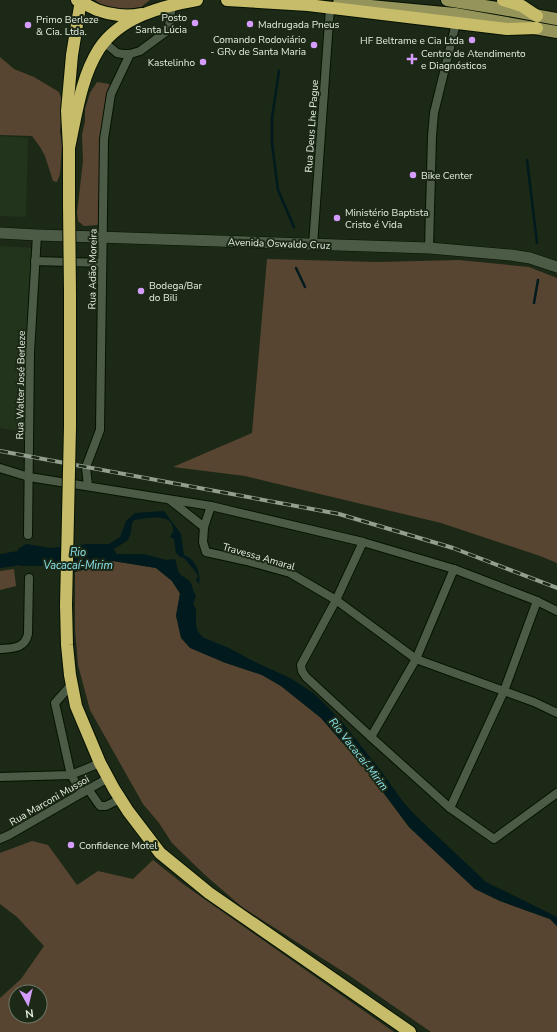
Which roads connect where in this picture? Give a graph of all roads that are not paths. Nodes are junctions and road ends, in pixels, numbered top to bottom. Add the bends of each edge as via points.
1 (79, 0) edge
2 (197, 0) edge
3 (227, 0) edge
4 (304, 0) edge
5 (447, 0) edge
6 (503, 0) edge
7 (168, 3) edge
8 (330, 8) junction
9 (147, 12) junction
10 (537, 16) junction
11 (557, 19) edge
12 (456, 23) junction
13 (537, 28) junction
14 (557, 32) edge
15 (104, 42) junction
16 (130, 54) junction
17 (69, 148) junction
18 (0, 233) edge
19 (36, 236) junction
20 (103, 238) junction
21 (313, 244) junction
22 (429, 248) junction
23 (35, 261) junction
24 (102, 263) junction
25 (557, 267) edge
26 (0, 468) edge
27 (29, 477) junction
28 (88, 486) junction
29 (170, 500) junction
30 (211, 506) junction
31 (204, 527) junction
32 (28, 535) dead end
33 (363, 542) junction
34 (454, 569) junction
35 (29, 578) dead end
36 (336, 600) junction
37 (537, 601) junction
38 (557, 611) edge
39 (0, 649) edge
40 (416, 659) junction
41 (71, 685) junction
42 (504, 691) junction
43 (557, 713) edge
44 (371, 737) junction
45 (100, 763) junction
46 (71, 775) junction
47 (0, 777) edge
48 (108, 778) junction
49 (85, 791) junction
50 (557, 793) edge
51 (120, 799) junction
52 (450, 808) junction
53 (0, 839) edge
54 (410, 1032) edge

1 - 9 highway via 94,9 110,14 135,15
1 - 17 highway via 67,110
2 - 7 highway
3 - 8 highway
4 - 13 main road via 455,14
5 - 10 main road
6 - 10 highway via 522,6
7 - 9 highway
7 - 16 street via 167,31 140,51
8 - 12 highway
8 - 21 street, Rua Deus Lhe Pague
9 - 15 highway via 118,29
10 - 11 main road
12 - 13 highway via 507,30
12 - 22 street via 434,113
13 - 14 main road
15 - 16 street via 117,53
15 - 17 highway via 84,83
16 - 20 street, Rua Adão Moreira via 111,94 104,140
17 - 41 highway, bridge via 70,427 66,605
18 - 19 street, Avenida Oswaldo Cruz
19 - 20 street, Avenida Oswaldo Cruz
19 - 23 street, Rua Walter José Berleze
20 - 21 street, Avenida Oswaldo Cruz
20 - 24 street, Rua Adão Moreira
21 - 22 street, Avenida Oswaldo Cruz
22 - 25 street, Avenida Oswaldo Cruz via 511,255
23 - 24 street
23 - 27 street, Rua Walter José Berleze via 30,352
24 - 28 street, Rua Adão Moreira via 100,430 86,467
26 - 27 street
27 - 28 street
27 - 32 street, Rua Walter José Berleze
28 - 29 street
29 - 30 street
29 - 31 street
30 - 31 street, Travessa Amaral
30 - 33 street
31 - 36 street, Travessa Amaral via 203,542 206,552 290,573
33 - 34 street
33 - 36 street
34 - 37 street
34 - 40 street
35 - 39 street via 27,640 23,645
36 - 40 street, Travessa Amaral
36 - 44 street via 301,665 302,671
37 - 38 street
37 - 42 street
40 - 42 street, Travessa Amaral
40 - 44 street
41 - 45 highway via 76,706
41 - 46 street via 55,703
42 - 43 street, Travessa Amaral
42 - 52 street
44 - 52 street
45 - 46 street
45 - 48 highway
46 - 47 street
46 - 49 street
48 - 49 street, Rua Marconi Mussoi
48 - 51 highway
49 - 51 street via 100,806
49 - 53 street, Rua Marconi Mussoi
50 - 52 street via 494,839
51 - 54 highway via 160,853 202,888

